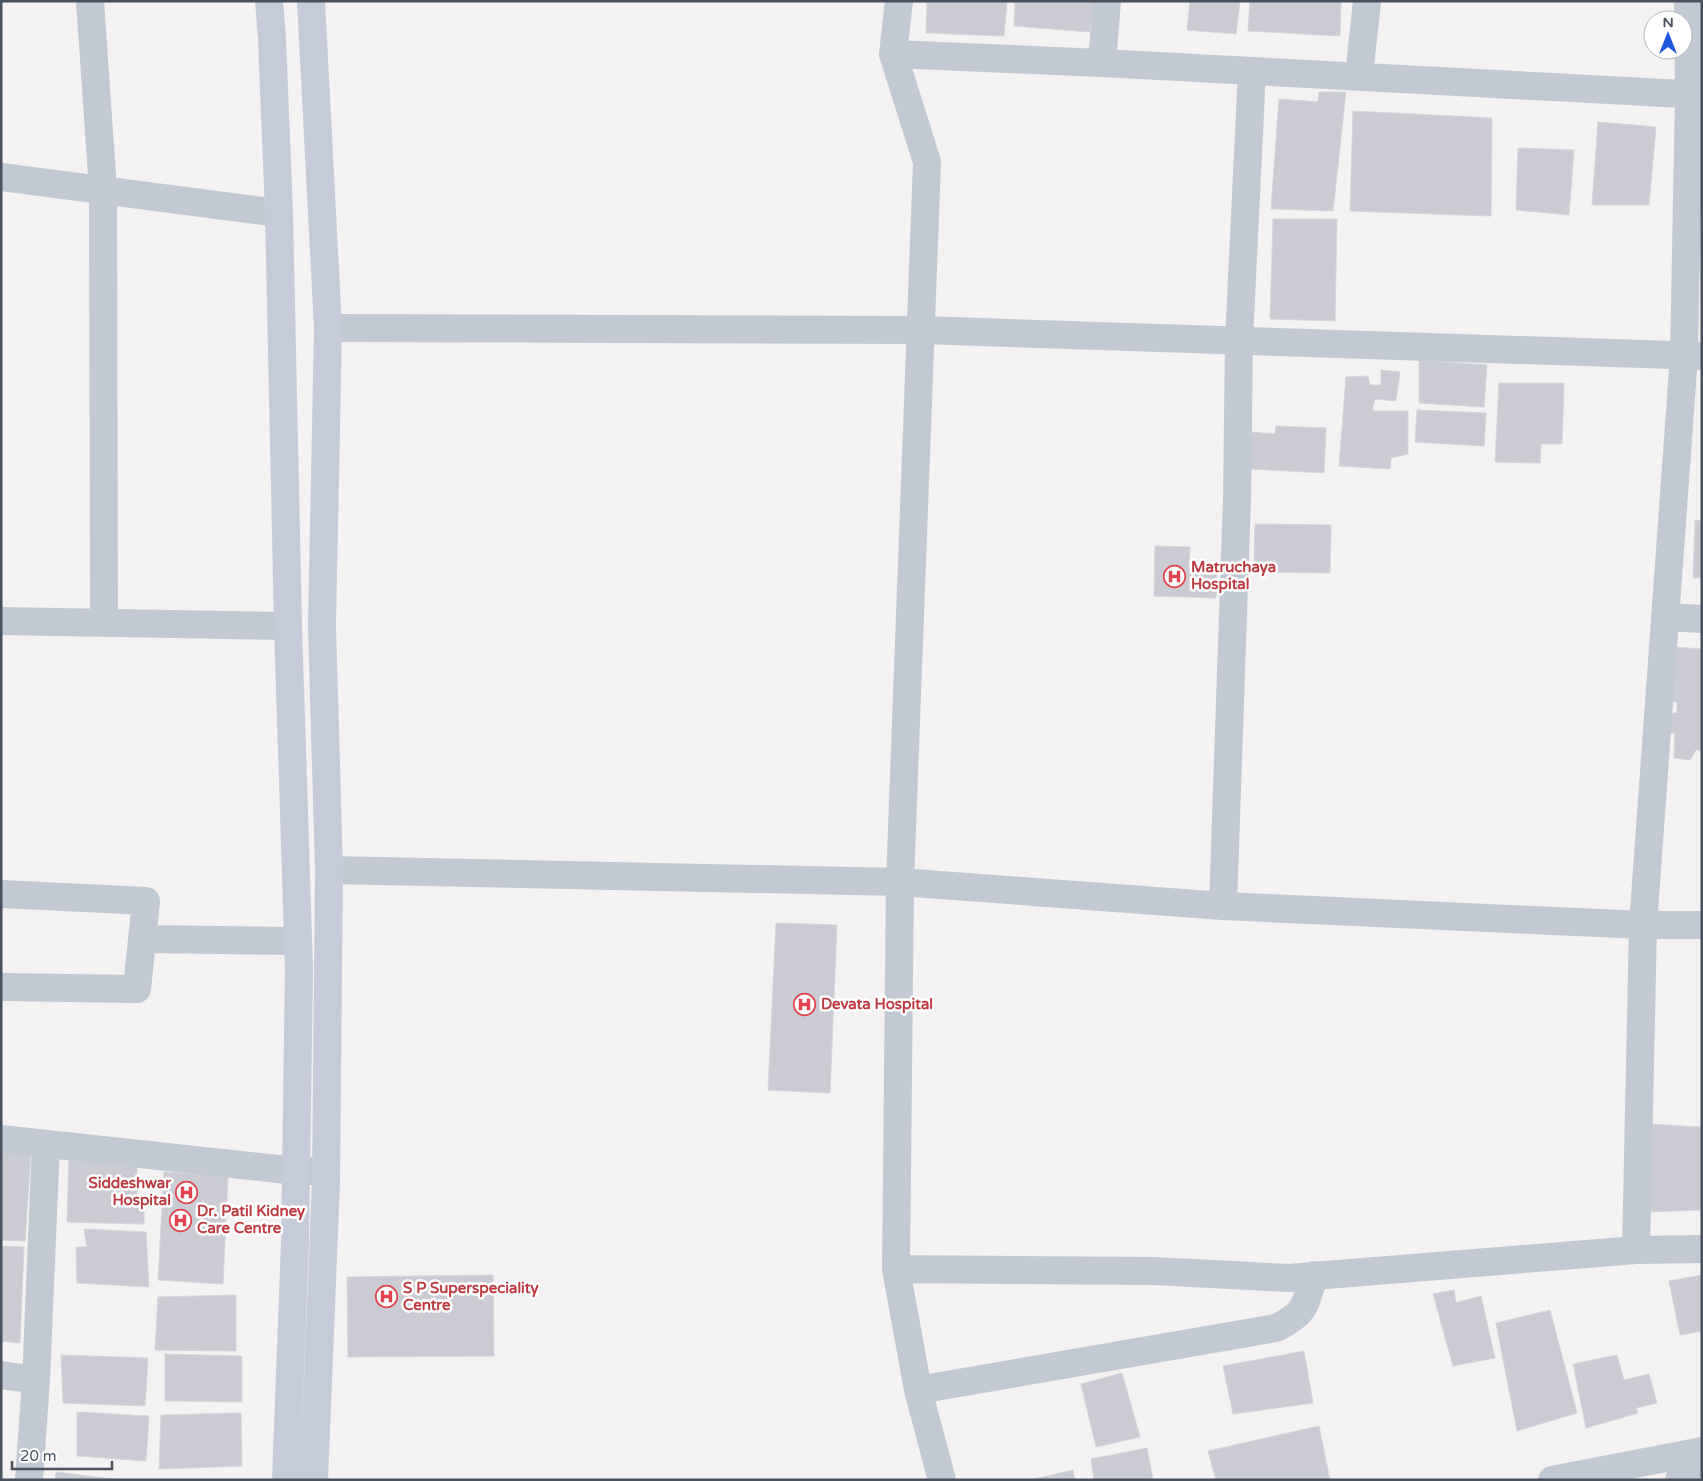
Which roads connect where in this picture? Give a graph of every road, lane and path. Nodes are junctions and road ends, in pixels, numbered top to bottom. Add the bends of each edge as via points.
1 (90, 1) edge
2 (269, 1) edge
3 (311, 1) edge
4 (899, 1) edge
5 (1107, 1) edge
6 (1367, 1) edge
7 (1688, 1) edge
8 (893, 54) junction
9 (1102, 63) junction
10 (1252, 71) junction
11 (1359, 76) junction
12 (1696, 95) edge
13 (1, 177) edge
14 (103, 190) junction
15 (278, 213) junction
16 (328, 328) junction
17 (920, 330) junction
18 (1239, 340) junction
19 (1693, 356) edge
20 (1665, 617) junction
21 (1702, 619) edge
22 (1, 621) edge
23 (104, 622) junction
24 (288, 626) junction
25 (329, 870) junction
26 (900, 882) junction
27 (1, 894) edge
28 (1223, 906) junction
29 (1643, 925) junction
30 (1702, 925) edge
31 (142, 939) junction
32 (298, 941) junction
33 (1, 987) edge
34 (1, 1139) edge
35 (46, 1144) junction
36 (296, 1171) junction
37 (326, 1171) junction
38 (1702, 1249) edge
39 (1636, 1250) junction
40 (896, 1269) junction
41 (1314, 1275) junction
42 (1, 1375) edge
43 (36, 1380) junction
44 (918, 1390) junction
45 (1702, 1451) edge
46 (1702, 1455) edge
47 (29, 1480) edge
48 (286, 1480) edge
49 (314, 1480) edge
50 (942, 1480) edge
51 (1552, 1480) edge
52 (1679, 1480) edge

1 - 14 street
2 - 15 main road
3 - 16 main road
4 - 8 street
5 - 9 street
6 - 11 street
7 - 12 street
8 - 9 street
8 - 17 street via 927,162
9 - 10 street
10 - 11 street
10 - 18 street
11 - 12 street
12 - 19 street
13 - 14 street
14 - 15 street
14 - 23 street
15 - 24 main road
16 - 17 street
16 - 25 main road via 322,625
17 - 18 street
17 - 26 street
18 - 19 street
18 - 28 street via 1237,508
19 - 20 street
20 - 21 street
20 - 29 street
22 - 23 street
23 - 24 street
24 - 32 main road
25 - 26 street
25 - 37 main road
26 - 28 street
26 - 40 street
27 - 31 street via 146,901
28 - 29 street
29 - 30 street
29 - 39 street
31 - 32 street
31 - 33 street via 137,989
32 - 36 main road
34 - 35 street
35 - 36 street
35 - 43 street
36 - 37 street
36 - 48 main road
37 - 49 main road
38 - 39 street
39 - 41 street
40 - 41 street via 1153,1271 1289,1278
40 - 44 street
41 - 44 street via 1306,1305 1294,1319 1276,1328
42 - 43 street
43 - 47 street
44 - 50 street
45 - 51 street
46 - 52 street

